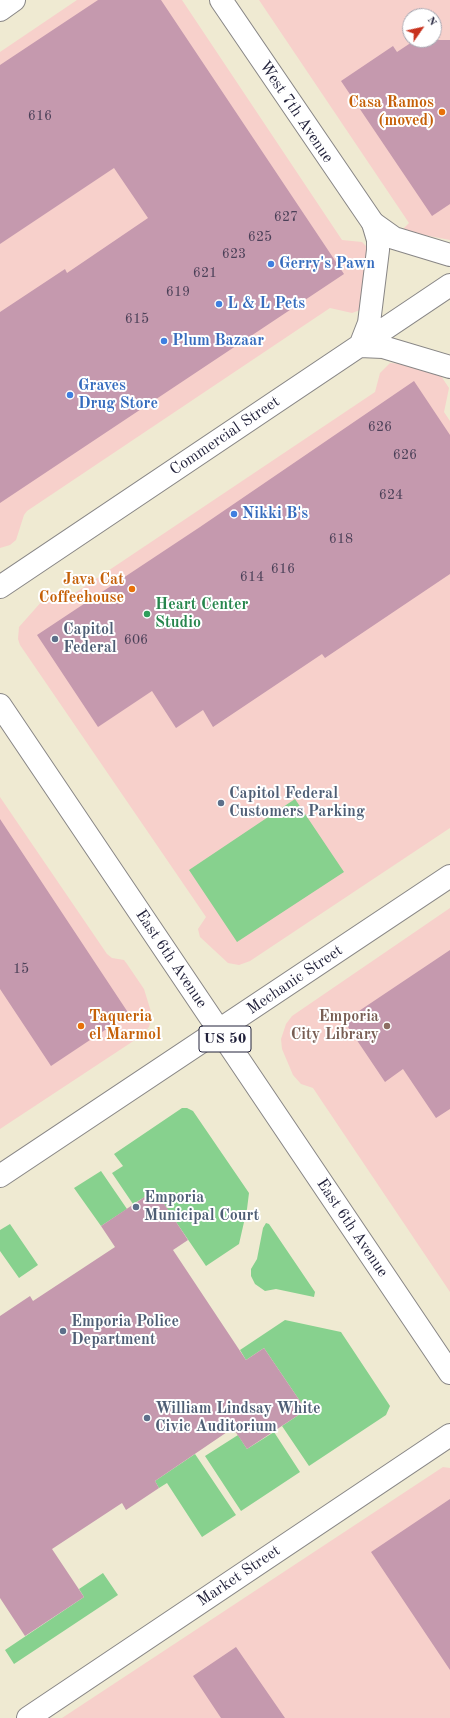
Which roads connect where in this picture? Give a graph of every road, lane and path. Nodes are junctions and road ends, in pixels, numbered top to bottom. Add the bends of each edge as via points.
1 (14, 0) edge
2 (221, 0) edge
3 (0, 10) edge
4 (373, 223) junction
5 (450, 255) edge
6 (450, 285) edge
7 (360, 346) junction
8 (450, 367) edge
9 (0, 587) edge
10 (0, 705) edge
11 (450, 876) edge
12 (219, 1030) junction
13 (0, 1176) edge
14 (450, 1373) edge
15 (450, 1435) edge
16 (28, 1718) edge

1 - 3 main road
2 - 4 main road, West 7th Avenue
4 - 5 main road via 394,238
4 - 7 main road via 378,240 377,257 369,323
6 - 7 main road, Commercial Street
7 - 8 main road via 383,347
7 - 9 main road, Commercial Street
10 - 12 main road, East 6th Avenue / US 50
11 - 12 main road, Mechanic Street
12 - 13 main road, Mechanic Street
12 - 14 main road, East 6th Avenue / US 50
15 - 16 main road, Market Street

